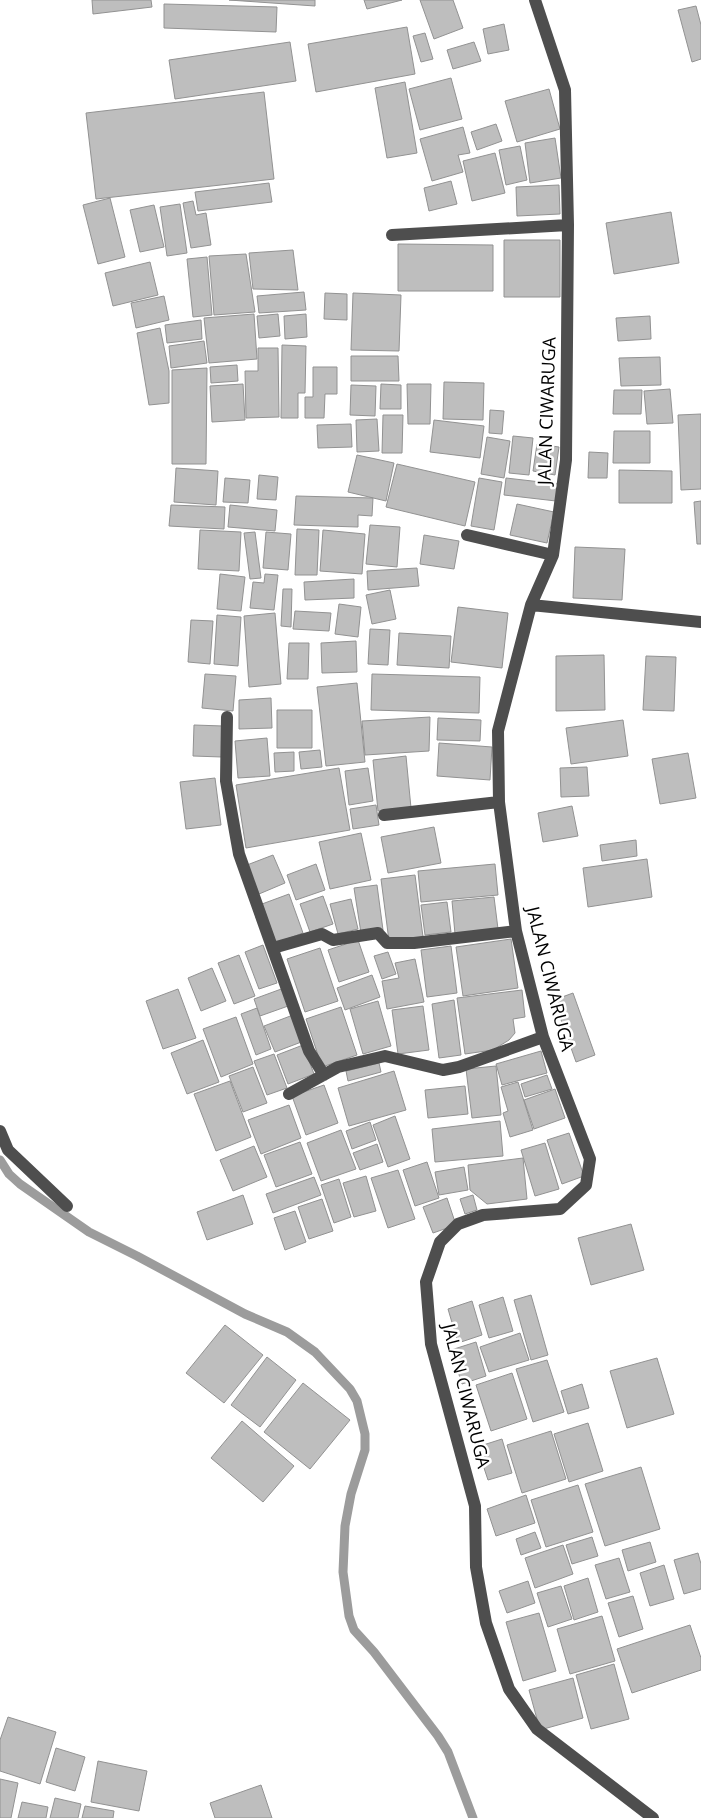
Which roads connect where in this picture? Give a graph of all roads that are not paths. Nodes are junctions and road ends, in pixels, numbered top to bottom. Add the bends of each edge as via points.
1 (535, 0) edge
2 (568, 225) junction
3 (392, 235) dead end
4 (467, 535) dead end
5 (553, 555) junction
6 (531, 605) junction
7 (701, 622) edge
8 (227, 718) dead end
9 (499, 802) junction
10 (384, 814) dead end
11 (516, 931) junction
12 (273, 948) junction
13 (543, 1037) junction
14 (324, 1074) junction
15 (289, 1094) dead end
16 (0, 1131) edge
17 (67, 1206) dead end
18 (653, 1818) edge

1 - 2 street, JALAN CIWARUGA via 565,90
2 - 3 street
2 - 5 street, JALAN CIWARUGA via 566,460
4 - 5 street
5 - 6 street, JALAN CIWARUGA
6 - 7 street
6 - 9 street, JALAN CIWARUGA via 498,731
8 - 12 street via 226,781 239,854
9 - 10 street
9 - 11 street, JALAN CIWARUGA
11 - 12 street via 414,943 386,943 378,933 334,940 322,934
11 - 13 street, JALAN CIWARUGA
12 - 14 street via 309,1051
13 - 14 street via 443,1070 385,1056 338,1067
13 - 18 street, JALAN CIWARUGA via 590,1159 586,1185 560,1209 483,1215 458,1224 440,1242 426,1282 431,1344 475,1506 476,1567 486,1623 509,1689 537,1729
14 - 15 street
16 - 17 street via 8,1150

